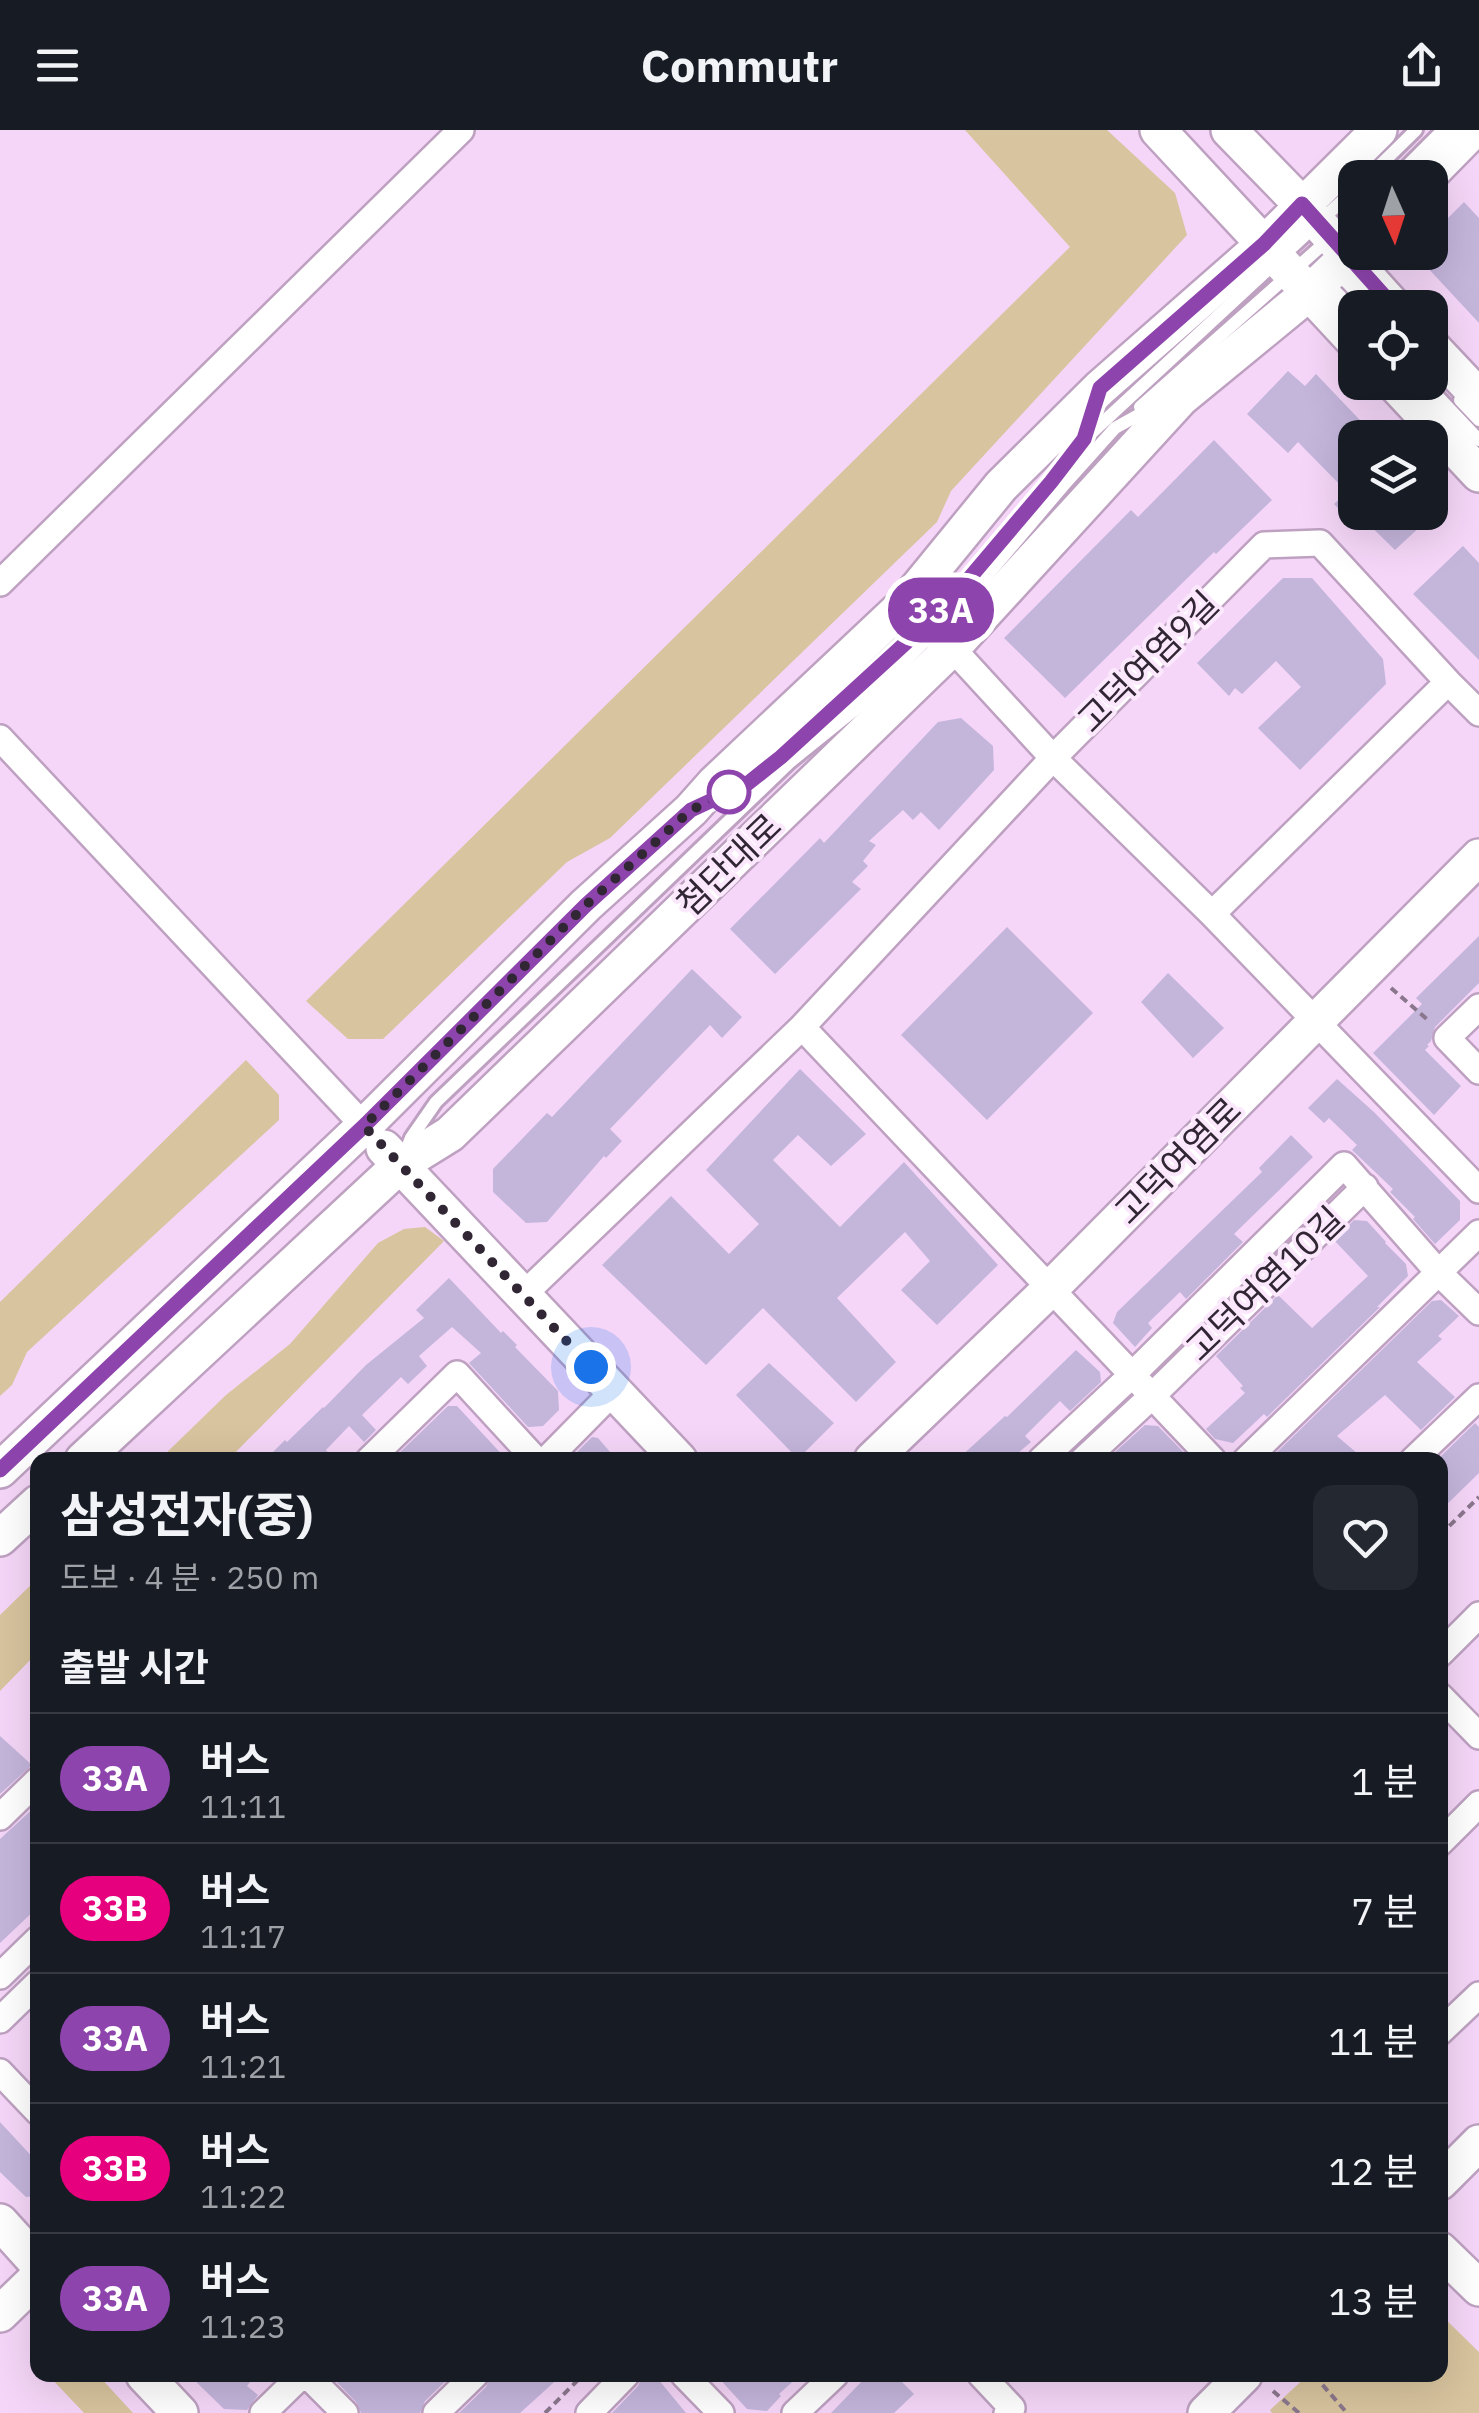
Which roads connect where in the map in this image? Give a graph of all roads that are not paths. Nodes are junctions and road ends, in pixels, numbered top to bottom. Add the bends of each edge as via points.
1 (461, 130) edge
2 (1158, 130) edge
3 (1230, 130) edge
4 (1379, 130) edge
5 (1416, 130) edge
6 (1443, 130) edge
7 (1473, 130) edge
8 (1385, 160) edge
9 (1412, 160) edge
10 (1444, 160) edge
11 (1338, 216) edge
12 (1316, 250) edge
13 (1341, 290) edge
14 (1354, 290) edge
15 (1370, 290) edge
16 (1338, 302) edge
17 (1448, 364) edge
18 (1100, 388) junction
19 (1448, 388) edge
20 (1479, 397) edge
21 (1181, 398) junction
22 (1410, 400) edge
23 (1441, 400) edge
24 (1479, 420) edge
25 (1115, 428) junction
26 (1084, 439) junction
27 (1479, 440) edge
28 (1479, 474) edge
29 (0, 583) edge
30 (951, 632) junction
31 (925, 672) junction
32 (1448, 682) junction
33 (868, 699) junction
34 (1479, 713) edge
35 (0, 738) edge
36 (1053, 758) junction
37 (691, 810) junction
38 (1479, 856) edge
39 (1212, 914) junction
40 (1479, 1007) edge
41 (1317, 1022) junction
42 (802, 1027) junction
43 (1475, 1059) edge
44 (364, 1126) junction
45 (400, 1165) junction
46 (1365, 1186) junction
47 (1479, 1190) edge
48 (1479, 1233) edge
49 (1439, 1273) junction
50 (1050, 1289) junction
51 (522, 1296) junction
52 (1479, 1312) edge
53 (1132, 1376) junction
54 (614, 1391) junction
55 (1152, 1396) junction
56 (1479, 1396) edge
57 (92, 1452) edge
58 (376, 1452) edge
59 (528, 1452) edge
60 (542, 1452) edge
61 (671, 1452) edge
62 (880, 1452) edge
63 (1049, 1452) edge
64 (1091, 1452) edge
65 (1205, 1452) edge
66 (1254, 1452) edge
67 (1421, 1452) edge
68 (0, 1470) edge
69 (30, 1510) edge
70 (0, 1538) edge
71 (1479, 1615) edge
72 (1448, 1646) edge
73 (1448, 1704) edge
74 (1479, 1736) edge
75 (30, 1788) edge
76 (1479, 1804) edge
77 (0, 1816) edge
78 (1448, 1834) edge
79 (30, 1947) edge
80 (0, 1976) edge
81 (30, 1991) edge
82 (1479, 1995) edge
83 (0, 2020) edge
84 (1448, 2024) edge
85 (0, 2072) edge
86 (30, 2104) edge
87 (1479, 2143) edge
88 (1448, 2174) edge
89 (0, 2222) edge
90 (30, 2255) edge
91 (1448, 2258) edge
92 (30, 2284) edge
93 (1479, 2288) edge
94 (0, 2314) edge
95 (151, 2382) edge
96 (296, 2382) edge
97 (311, 2382) edge
98 (468, 2382) edge
99 (619, 2382) edge
100 (691, 2382) edge
101 (828, 2382) edge
102 (987, 2382) edge
103 (1259, 2383) edge
104 (180, 2413) edge
105 (263, 2413) edge
106 (344, 2413) edge
107 (436, 2413) edge
108 (589, 2413) edge
109 (721, 2413) edge
110 (795, 2413) edge
111 (1007, 2413) edge
112 (1206, 2413) edge

1 - 29 street
2 - 12 street
3 - 12 street
4 - 12 street, 첨단대로
5 - 8 lane
6 - 9 lane
7 - 10 street
11 - 12 lane
12 - 13 lane
12 - 14 lane
12 - 15 street
12 - 16 street
12 - 18 street, 첨단대로
12 - 21 street, 첨단대로
12 - 25 lane
12 - 26 lane
17 - 20 street
18 - 26 lane
18 - 37 street, 첨단대로 via 1001,486 903,606
19 - 24 lane
21 - 25 lane via 1154,404
21 - 30 street, 첨단대로
22 - 28 street
23 - 27 lane
25 - 30 lane
26 - 37 lane via 945,607 781,757 747,784
30 - 31 street, 첨단대로
30 - 33 lane
30 - 36 street
31 - 33 lane
31 - 45 street, 첨단대로 via 450,1134
32 - 34 street, 고덕여염9길
32 - 36 street, 고덕여염9길 via 1320,544 1264,544
32 - 39 street
33 - 45 lane via 790,762 436,1102
35 - 44 street
36 - 39 street
36 - 42 street, 고덕여염9길
37 - 44 street, 첨단대로
38 - 41 street, 고덕여염로
39 - 41 street
40 - 43 street via 1447,1038
41 - 47 street
41 - 50 street, 고덕여염로
42 - 50 street
42 - 51 street, 고덕여염9길
44 - 45 street
44 - 68 street, 첨단대로
45 - 51 street
45 - 57 street, 첨단대로
46 - 49 street, 고덕여염10길
46 - 53 street via 1344,1165
46 - 55 street, 고덕여염10길
48 - 49 street
49 - 52 street, 고덕여염10길
49 - 66 street
50 - 53 street
50 - 62 street, 고덕여염로
51 - 54 street
53 - 55 street
53 - 63 street
54 - 60 street
54 - 61 street
55 - 64 street, 고덕여염10길
55 - 65 street
56 - 67 street
58 - 59 street via 457,1374
69 - 70 street
71 - 72 street
73 - 74 street
75 - 77 street
76 - 78 street
79 - 80 street
81 - 83 street
82 - 84 street
85 - 86 street
87 - 88 street
89 - 90 street
91 - 93 street
92 - 94 street
95 - 104 street
96 - 105 street
97 - 106 street
98 - 107 street
99 - 108 street
100 - 109 street
101 - 110 street
102 - 111 street via 1012,2408
103 - 112 street

